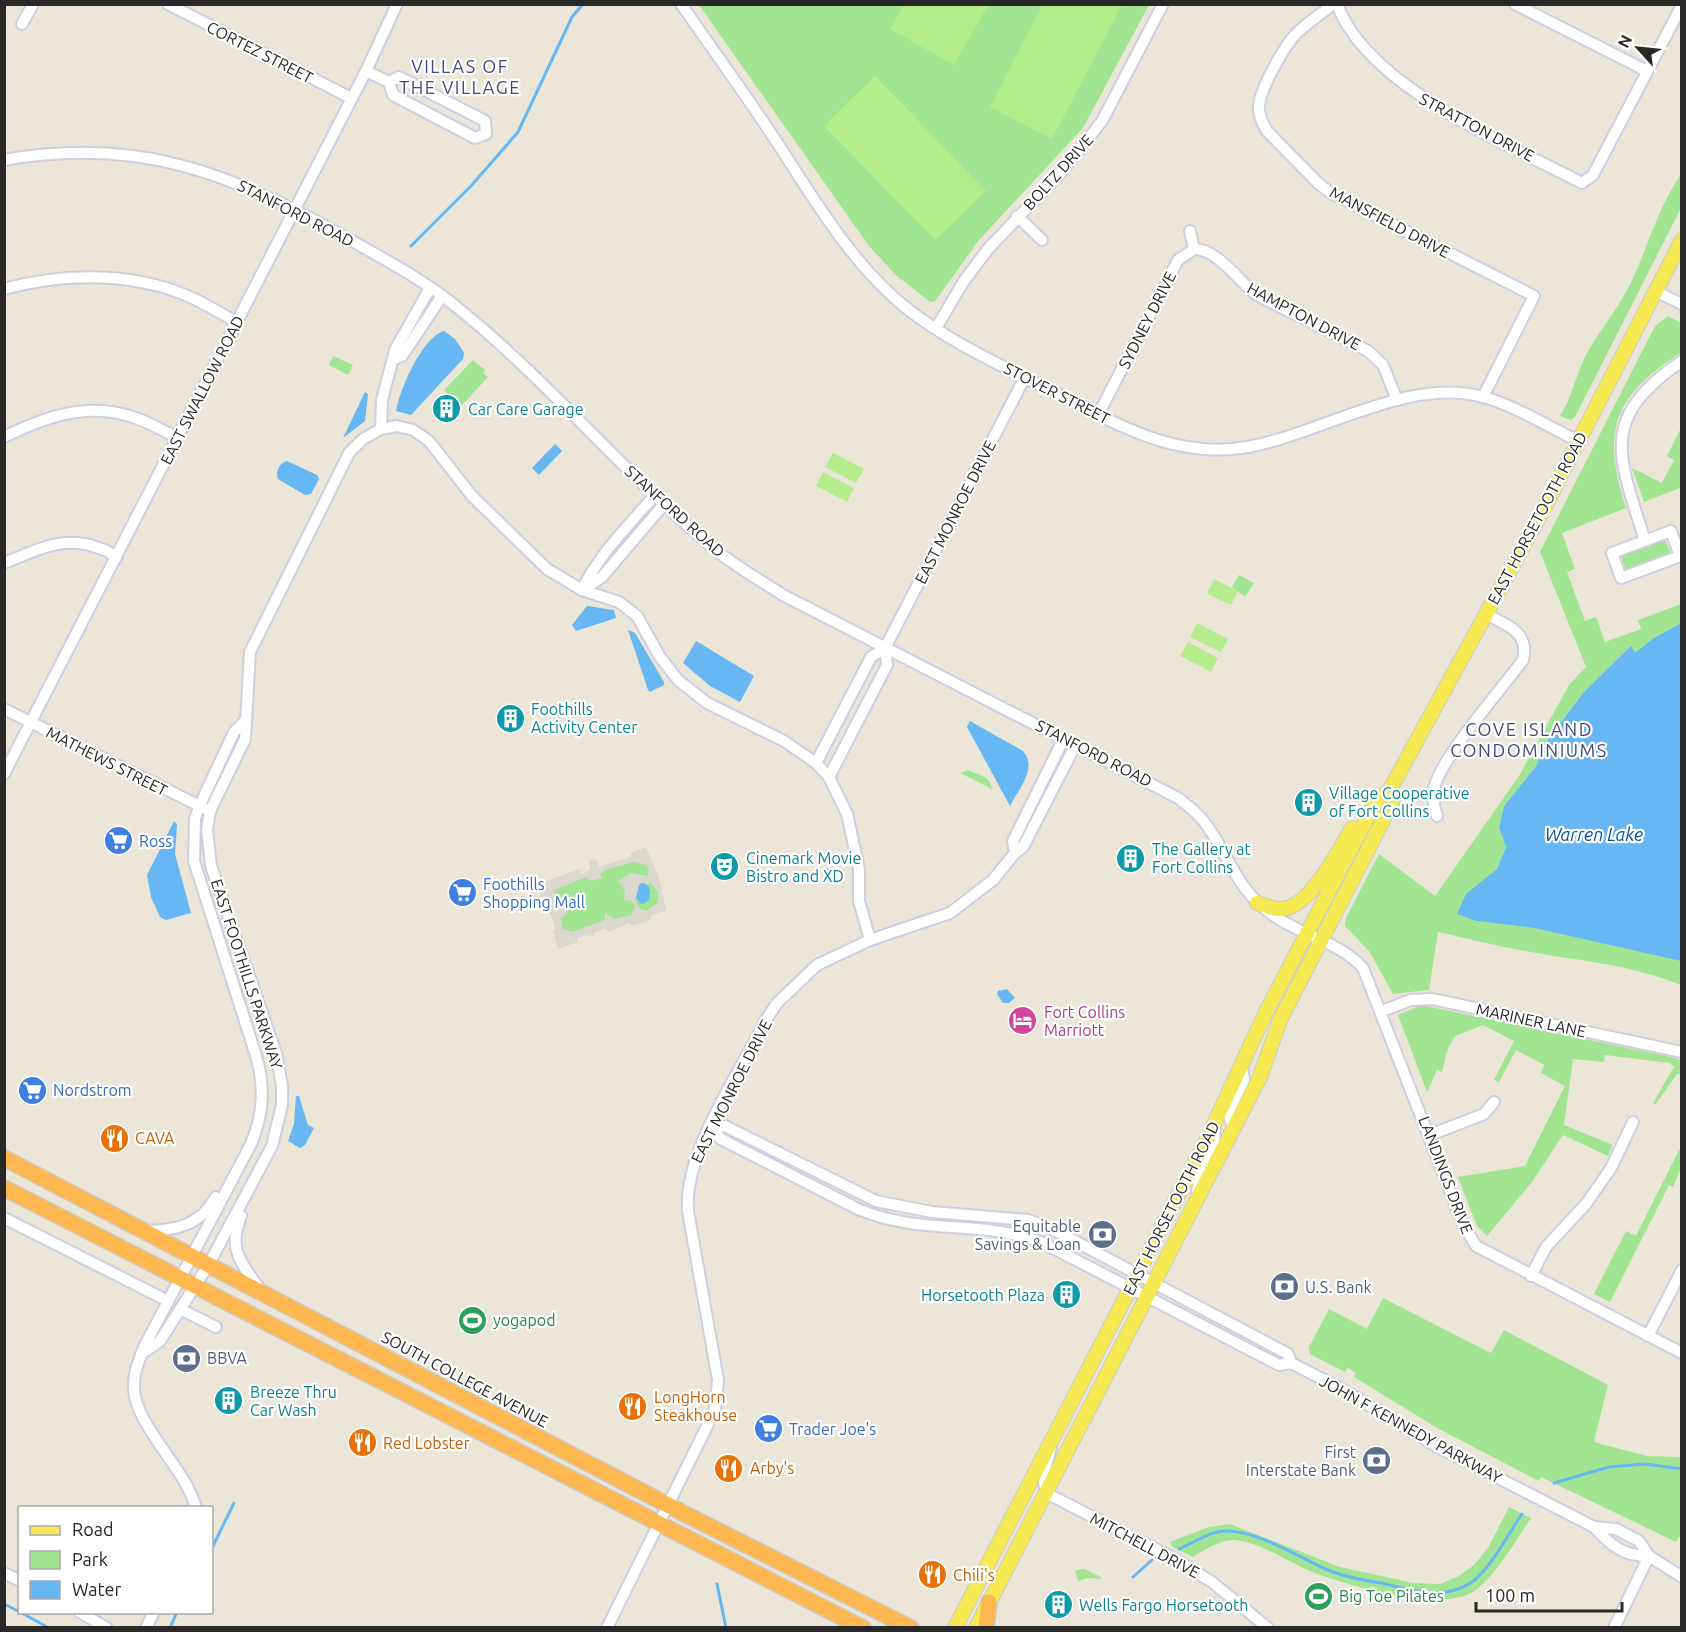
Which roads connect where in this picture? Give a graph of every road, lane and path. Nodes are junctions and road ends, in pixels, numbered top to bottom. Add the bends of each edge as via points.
1 (33, 4) edge
2 (168, 4) edge
3 (397, 4) edge
4 (681, 4) edge
5 (1163, 4) edge
6 (1335, 4) edge
7 (1515, 4) edge
8 (1682, 5) edge
9 (22, 24) dead end
10 (366, 71) junction
11 (1647, 71) junction
12 (389, 82) junction
13 (351, 98) junction
14 (4, 160) edge
15 (295, 209) junction
16 (1017, 216) junction
17 (1190, 231) dead end
18 (1042, 240) dead end
19 (1682, 240) edge
20 (1194, 249) junction
21 (430, 288) junction
22 (4, 289) edge
23 (1655, 291) junction
24 (442, 296) junction
25 (1682, 304) edge
26 (237, 322) junction
27 (936, 328) junction
28 (394, 359) junction
29 (1682, 361) edge
30 (1025, 377) junction
31 (1483, 397) junction
32 (1397, 400) junction
33 (1098, 415) junction
34 (381, 429) junction
35 (4, 437) edge
36 (178, 438) junction
37 (1578, 441) junction
38 (656, 494) junction
39 (665, 503) junction
40 (1645, 541) junction
41 (116, 558) junction
42 (4, 563) edge
43 (582, 590) junction
44 (1486, 614) junction
45 (885, 648) junction
46 (4, 709) edge
47 (245, 721) junction
48 (31, 723) junction
49 (1064, 738) junction
50 (1076, 744) junction
51 (816, 763) junction
52 (4, 774) edge
53 (829, 777) junction
54 (1382, 796) junction
55 (199, 807) junction
56 (210, 811) junction
57 (1437, 816) dead end
58 (1015, 853) junction
59 (1257, 903) junction
60 (1307, 935) junction
61 (870, 940) junction
62 (1321, 942) junction
63 (1382, 1011) junction
64 (1682, 1052) edge
65 (1242, 1067) junction
66 (1494, 1102) dead end
67 (1215, 1122) junction
68 (1633, 1122) dead end
69 (710, 1127) junction
70 (1233, 1128) junction
71 (1430, 1135) junction
72 (4, 1158) edge
73 (230, 1182) junction
74 (4, 1188) edge
75 (1197, 1199) junction
76 (243, 1200) junction
77 (4, 1218) edge
78 (146, 1231) junction
79 (193, 1255) junction
80 (209, 1264) junction
81 (1682, 1270) edge
82 (1138, 1273) junction
83 (1531, 1276) junction
84 (180, 1277) junction
85 (1154, 1282) junction
86 (195, 1285) junction
87 (1130, 1288) junction
88 (261, 1291) junction
89 (1146, 1298) junction
90 (168, 1301) junction
91 (180, 1309) junction
92 (216, 1327) dead end
93 (1648, 1336) junction
94 (1682, 1353) edge
95 (141, 1354) junction
96 (1292, 1363) junction
97 (1053, 1439) junction
98 (1046, 1493) junction
99 (668, 1505) junction
100 (195, 1506) edge
101 (660, 1524) junction
102 (1594, 1527) junction
103 (1649, 1556) junction
104 (4, 1573) edge
105 (1682, 1577) edge
106 (18, 1580) edge
107 (989, 1602) junction
108 (84, 1614) edge
109 (153, 1614) edge
110 (857, 1626) edge
111 (108, 1628) edge
112 (146, 1628) edge
113 (607, 1628) edge
114 (911, 1628) edge
115 (956, 1628) edge
116 (976, 1628) edge
117 (986, 1628) edge
118 (1268, 1628) edge
119 (1614, 1628) edge

1 - 9 street
2 - 13 street, CORTEZ STREET
3 - 10 street, EAST SWALLOW ROAD
4 - 27 street, STOVER STREET via 856,257 894,297
5 - 16 street, BOLTZ DRIVE via 1102,121 1063,170
6 - 11 street, STRATTON DRIVE via 1358,40 1415,94 1582,183 1593,176
6 - 31 street, MANSFIELD DRIVE via 1297,33 1284,49 1261,95 1262,123 1331,193 1534,296
7 - 11 street
8 - 11 street
10 - 12 street
10 - 13 street, EAST SWALLOW ROAD
12 - 12 street via 399,77 485,121 486,134 475,138 393,95
13 - 15 street, EAST SWALLOW ROAD
14 - 15 street, STANFORD ROAD via 66,152 153,157 224,178
15 - 21 street, STANFORD ROAD
15 - 26 street, EAST SWALLOW ROAD
16 - 18 street
16 - 27 street, BOLTZ DRIVE via 964,281
17 - 20 street
19 - 23 main road, EAST HORSETOOTH ROAD
20 - 32 street, HAMPTON DRIVE via 1212,254 1257,295 1368,351 1383,365
20 - 33 street, SYDNEY DRIVE via 1178,260
21 - 24 street, STANFORD ROAD
21 - 28 street via 394,350
22 - 26 street via 70,278 117,279 184,294
23 - 25 street
23 - 37 main road, EAST HORSETOOTH ROAD
24 - 28 street via 402,356
24 - 38 street, STANFORD ROAD via 483,329
26 - 36 street, EAST SWALLOW ROAD
27 - 30 street, STOVER STREET
28 - 34 street via 382,400
29 - 40 street via 1639,395 1622,435 1624,472
30 - 33 street, STOVER STREET
30 - 45 street, EAST MONROE DRIVE
31 - 32 street, STOVER STREET via 1444,392
31 - 37 street, STOVER STREET
32 - 33 street, STOVER STREET via 1294,435 1229,449 1167,445
34 - 43 street via 397,426 413,430 429,441 504,530 547,569
34 - 47 street, EAST FOOTHILLS PARKWAY via 349,453 253,643 248,659 249,708
35 - 36 street via 52,416 97,411 128,415
36 - 41 street, EAST SWALLOW ROAD
37 - 44 main road, EAST HORSETOOTH ROAD
38 - 39 street, STANFORD ROAD
38 - 43 street via 589,574
39 - 43 street via 603,577
39 - 45 street, STANFORD ROAD via 722,555 755,577
40 - 40 street via 1671,531 1680,556 1621,578 1612,553
41 - 42 street via 92,545 69,542 40,547
41 - 48 street, EAST SWALLOW ROAD
43 - 51 street via 619,602 637,616 669,671 700,699 784,741
44 - 54 main road, EAST HORSETOOTH ROAD
44 - 57 street via 1521,636 1523,660 1438,779 1433,799
45 - 49 street, STANFORD ROAD
45 - 51 street, EAST MONROE DRIVE via 871,657
45 - 53 street, EAST MONROE DRIVE via 887,665
46 - 48 street, MATHEWS STREET
47 - 55 street, EAST FOOTHILLS PARKWAY via 234,732
47 - 56 street, EAST FOOTHILLS PARKWAY via 245,739
48 - 52 street, EAST SWALLOW ROAD
48 - 55 street, MATHEWS STREET
49 - 50 street, STANFORD ROAD
49 - 58 street, EAST MONROE DRIVE via 1013,841
50 - 58 street, EAST MONROE DRIVE via 1023,847
50 - 59 street, STANFORD ROAD via 1166,790 1187,805 1205,823 1233,874
51 - 53 street
53 - 61 street via 847,814 855,843 859,901
54 - 59 main road via 1367,801 1331,865 1297,903 1279,909
54 - 60 main road, EAST HORSETOOTH ROAD
54 - 62 main road, EAST HORSETOOTH ROAD via 1392,803
55 - 56 street, MATHEWS STREET
55 - 73 street, EAST FOOTHILLS PARKWAY via 194,861 257,1059 262,1087 257,1131
56 - 76 street, EAST FOOTHILLS PARKWAY via 207,830 211,866 276,1053 282,1086 275,1137
58 - 61 street, EAST MONROE DRIVE via 993,880 963,905 931,921
59 - 60 street, STANFORD ROAD
60 - 62 street, STANFORD ROAD
60 - 65 main road, EAST HORSETOOTH ROAD
61 - 69 street, EAST MONROE DRIVE via 817,965 777,1003
62 - 63 street, LANDINGS DRIVE via 1350,955 1363,968
62 - 70 main road, EAST HORSETOOTH ROAD via 1280,1020 1260,1077
63 - 64 street, MARINER LANE via 1411,1000 1432,999
63 - 71 street, LANDINGS DRIVE
65 - 67 main road, EAST HORSETOOTH ROAD
65 - 70 street via 1244,1080 1228,1113
66 - 71 street via 1484,1114
67 - 75 street via 1214,1145 1200,1175
67 - 82 main road, EAST HORSETOOTH ROAD
68 - 83 street via 1611,1168 1546,1247
69 - 82 street, JOHN F KENNEDY PARKWAY via 725,1126 876,1201 921,1211 1028,1220
69 - 87 street, JOHN F KENNEDY PARKWAY via 721,1139 867,1213 918,1226 1004,1231 1030,1237
69 - 99 street, EAST MONROE DRIVE via 691,1172 687,1196 718,1396 710,1422
70 - 75 main road, EAST HORSETOOTH ROAD
71 - 83 street, LANDINGS DRIVE via 1469,1237 1476,1246
72 - 78 highway, SOUTH COLLEGE AVENUE
73 - 78 street via 191,1224 171,1231
73 - 79 street, EAST FOOTHILLS PARKWAY
74 - 84 highway
75 - 85 main road, EAST HORSETOOTH ROAD
76 - 80 street, EAST FOOTHILLS PARKWAY
76 - 88 street via 235,1246 239,1261
77 - 90 street
78 - 79 highway, SOUTH COLLEGE AVENUE
79 - 80 highway, SOUTH COLLEGE AVENUE
79 - 84 street, EAST FOOTHILLS PARKWAY
80 - 86 street, EAST FOOTHILLS PARKWAY
80 - 88 highway, SOUTH COLLEGE AVENUE
81 - 93 street
82 - 85 street, JOHN F KENNEDY PARKWAY
82 - 87 main road, EAST HORSETOOTH ROAD
83 - 93 street, LANDINGS DRIVE
84 - 86 highway
84 - 90 street, EAST FOOTHILLS PARKWAY
85 - 89 main road, EAST HORSETOOTH ROAD
85 - 96 street, JOHN F KENNEDY PARKWAY via 1288,1354
86 - 91 street, EAST FOOTHILLS PARKWAY
86 - 101 highway
87 - 89 street, JOHN F KENNEDY PARKWAY
87 - 97 main road, EAST HORSETOOTH ROAD
88 - 99 highway, SOUTH COLLEGE AVENUE
89 - 96 street, JOHN F KENNEDY PARKWAY via 1279,1365
89 - 98 main road, EAST HORSETOOTH ROAD
90 - 95 street, EAST FOOTHILLS PARKWAY
91 - 92 street
91 - 95 street, EAST FOOTHILLS PARKWAY via 160,1341
93 - 94 street, LANDINGS DRIVE
95 - 100 street, EAST FOOTHILLS PARKWAY via 133,1386 136,1400 191,1491
96 - 102 street, JOHN F KENNEDY PARKWAY via 1365,1401 1454,1456
97 - 98 street via 1043,1477
97 - 115 main road, EAST HORSETOOTH ROAD
98 - 107 main road, EAST HORSETOOTH ROAD
98 - 118 street, MITCHELL DRIVE via 1175,1559 1212,1582
99 - 101 street, EAST MONROE DRIVE
99 - 114 highway, SOUTH COLLEGE AVENUE
101 - 110 highway
101 - 113 street, EAST MONROE DRIVE
102 - 103 street, JOHN F KENNEDY PARKWAY via 1608,1543 1633,1556
102 - 103 street, JOHN F KENNEDY PARKWAY via 1623,1532 1640,1541
103 - 105 street, JOHN F KENNEDY PARKWAY
103 - 119 street
104 - 106 street
107 - 116 main road, EAST HORSETOOTH ROAD
107 - 117 highway
108 - 111 street
109 - 112 street

